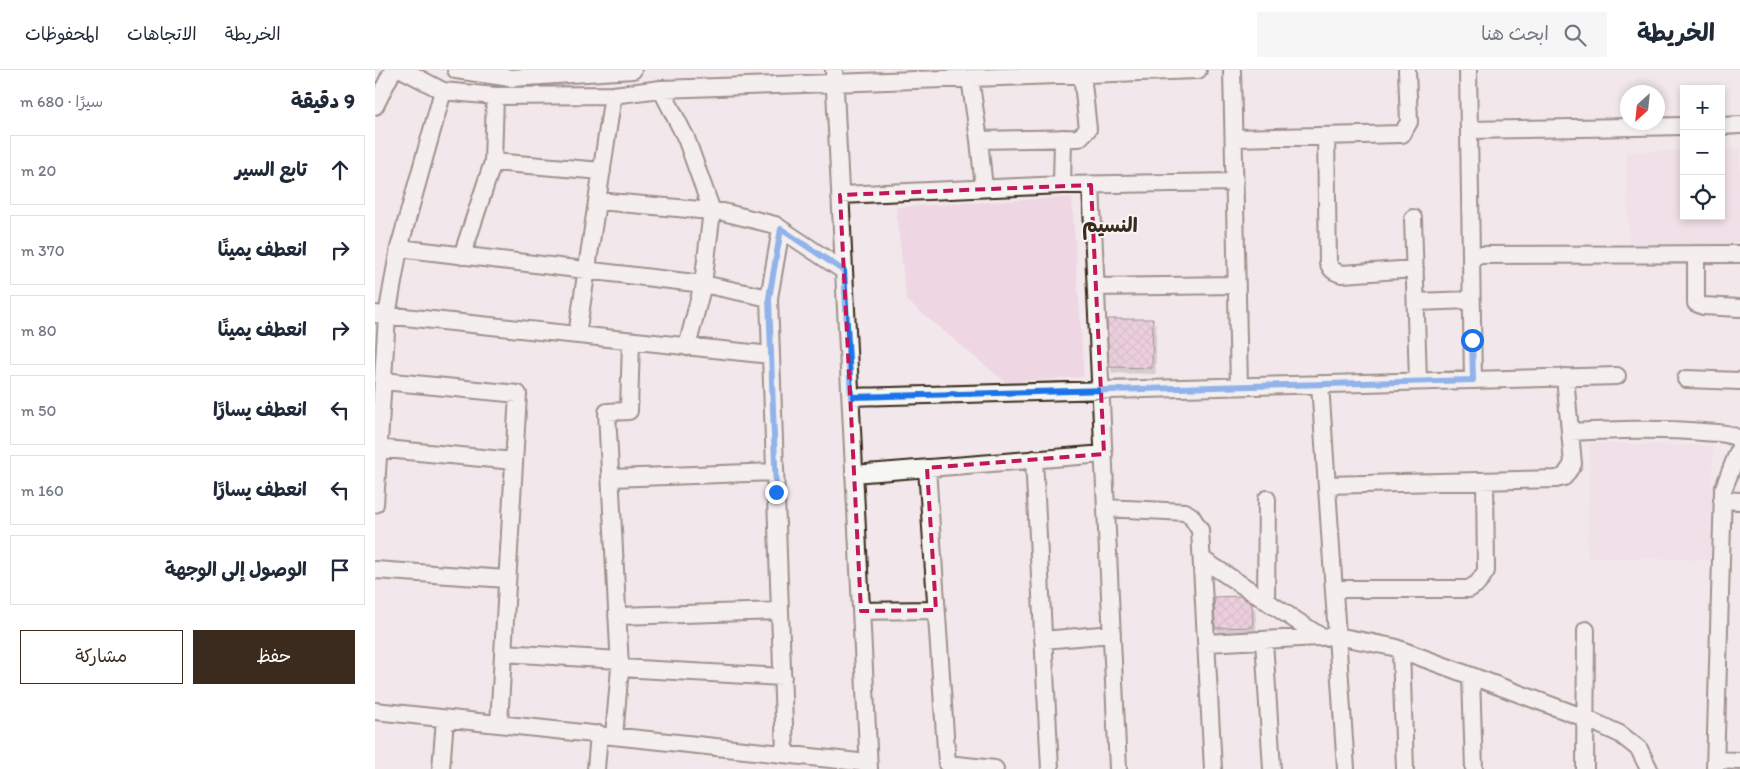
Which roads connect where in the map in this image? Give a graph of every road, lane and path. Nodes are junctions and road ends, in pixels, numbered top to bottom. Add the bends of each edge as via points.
1 (393, 70) edge
2 (403, 70) edge
3 (456, 70) edge
4 (633, 70) edge
5 (1198, 70) edge
6 (1232, 70) edge
7 (1407, 70) edge
8 (1468, 70) edge
9 (567, 72) edge
10 (991, 74) edge
11 (1083, 74) junction
12 (834, 76) edge
13 (970, 78) junction
14 (661, 90) junction
15 (443, 91) junction
16 (613, 95) junction
17 (495, 96) junction
18 (375, 106) edge
19 (1740, 125) edge
20 (1680, 126) edge
21 (1725, 126) edge
22 (1469, 130) junction
23 (1326, 136) junction
24 (1063, 138) junction
25 (1235, 138) junction
26 (979, 140) junction
27 (493, 162) junction
28 (602, 171) junction
29 (1235, 182) junction
30 (1062, 185) junction
31 (1091, 185) junction
32 (984, 188) junction
33 (840, 195) junction
34 (598, 201) junction
35 (712, 211) junction
36 (1413, 218) dead end
37 (781, 229) junction
38 (399, 248) junction
39 (1696, 254) junction
40 (1740, 254) edge
41 (1471, 255) junction
42 (462, 256) junction
43 (1415, 269) junction
44 (587, 270) junction
45 (844, 271) junction
46 (703, 284) junction
47 (1237, 285) junction
48 (1096, 287) junction
49 (769, 298) junction
50 (1471, 300) junction
51 (1416, 302) junction
52 (1740, 308) edge
53 (381, 315) edge
54 (577, 335) junction
55 (631, 341) junction
56 (687, 347) junction
57 (771, 355) junction
58 (1617, 376) dead end
59 (1565, 377) junction
60 (1686, 379) dead end
61 (1473, 380) junction
62 (1740, 380) edge
63 (383, 381) junction
64 (1418, 381) junction
65 (1320, 384) junction
66 (1239, 386) junction
67 (1101, 390) junction
68 (851, 397) junction
69 (1570, 432) junction
70 (1740, 440) edge
71 (377, 448) edge
72 (1740, 448) edge
73 (1104, 454) junction
74 (1034, 459) junction
75 (514, 461) junction
76 (927, 468) junction
77 (775, 472) junction
78 (854, 474) junction
79 (610, 478) junction
80 (1485, 481) junction
81 (1327, 485) junction
82 (1267, 499) dead end
83 (1722, 500) junction
84 (1740, 502) edge
85 (375, 504) edge
86 (1106, 508) junction
87 (1202, 559) junction
88 (375, 570) edge
89 (507, 579) junction
90 (1334, 589) junction
91 (1266, 601) junction
92 (936, 610) junction
93 (861, 611) junction
94 (780, 612) junction
95 (617, 616) junction
96 (1586, 630) dead end
97 (1112, 634) junction
98 (1320, 636) junction
99 (1337, 636) junction
100 (1043, 640) junction
101 (1264, 640) junction
102 (1206, 642) junction
103 (1401, 650) junction
104 (503, 653) junction
105 (620, 664) junction
106 (1471, 676) junction
107 (783, 677) junction
108 (375, 711) edge
109 (1585, 718) junction
110 (445, 719) junction
111 (499, 724) junction
112 (606, 735) junction
113 (785, 753) junction
114 (1740, 761) edge
115 (1715, 764) edge
116 (868, 766) edge
117 (441, 769) edge
118 (595, 769) edge
119 (995, 769) edge
120 (1050, 769) edge
121 (1118, 769) edge
122 (1213, 769) edge
123 (1272, 769) edge
124 (1346, 769) edge
125 (1405, 769) edge
126 (1474, 769) edge
127 (1585, 769) edge
128 (1649, 769) edge

1 - 18 street
2 - 15 street
3 - 9 street via 511,78
4 - 9 street
5 - 11 street
6 - 25 street
7 - 23 street via 1409,122 1402,134
8 - 22 street
10 - 11 street
10 - 13 street
11 - 24 street via 1088,129 1079,138
12 - 13 street
12 - 14 street
12 - 33 street
13 - 26 street
14 - 16 street
14 - 35 street via 686,138
15 - 17 street
15 - 38 street
16 - 17 street
16 - 28 street
17 - 27 street
19 - 21 street
20 - 22 street
22 - 41 street
23 - 25 street
23 - 43 street via 1327,262 1330,268 1343,274
24 - 26 street
24 - 30 street
25 - 29 street
26 - 32 street
27 - 28 street
27 - 42 street
28 - 34 street
29 - 31 street
29 - 47 street
30 - 31 street
30 - 32 street
31 - 48 street
32 - 33 street
33 - 45 street
34 - 35 street
34 - 44 street
35 - 37 street
35 - 46 street
36 - 43 street
37 - 45 street
37 - 49 street
38 - 42 street
38 - 53 street
39 - 40 street
39 - 41 street
39 - 52 street via 1696,303
41 - 50 street
42 - 44 street
43 - 51 street
44 - 46 street
44 - 54 street
45 - 68 street
46 - 49 street
46 - 56 street
47 - 48 street
47 - 66 street
48 - 67 street
49 - 57 street
50 - 51 street
50 - 61 street
51 - 64 street
53 - 54 street
53 - 63 street
54 - 55 street
55 - 56 street
55 - 79 street via 629,411 607,412
56 - 57 street
57 - 77 street
58 - 59 street
59 - 61 street
59 - 69 street
60 - 62 street
61 - 64 street
63 - 71 street
63 - 75 street via 518,394
64 - 65 street
65 - 66 street
65 - 81 street
66 - 67 street
67 - 68 street
67 - 73 street
68 - 78 street
69 - 70 street via 1683,430 1732,434
69 - 80 street via 1573,464 1564,477
71 - 75 street
71 - 85 street
72 - 83 street
73 - 74 street
73 - 86 street
74 - 76 street
74 - 100 street
75 - 89 street
76 - 78 street
76 - 92 street
77 - 79 street
77 - 94 street
78 - 93 street
79 - 95 street
80 - 81 street
80 - 90 street via 1486,570 1478,584 1469,589
81 - 90 street
82 - 91 street
83 - 84 street
83 - 115 street
86 - 87 street via 1185,512 1200,530
86 - 97 street
87 - 91 street
87 - 102 street
88 - 89 street
89 - 104 street
90 - 99 street
91 - 98 street
92 - 93 street
92 - 119 street via 947,764
93 - 116 street
94 - 95 street
94 - 107 street
95 - 105 street
96 - 109 street
97 - 100 street
97 - 121 street
98 - 99 street
98 - 101 street
99 - 103 street
99 - 124 street
100 - 120 street
101 - 102 street
101 - 123 street
102 - 122 street
103 - 106 street
103 - 125 street
104 - 105 street
104 - 111 street
105 - 107 street
105 - 112 street
106 - 109 street
106 - 126 street
107 - 113 street
108 - 110 street
109 - 127 street
109 - 128 street via 1620,734 1639,749
110 - 111 street
110 - 117 street
111 - 112 street
112 - 113 street
112 - 118 street
113 - 116 street
114 - 115 street

